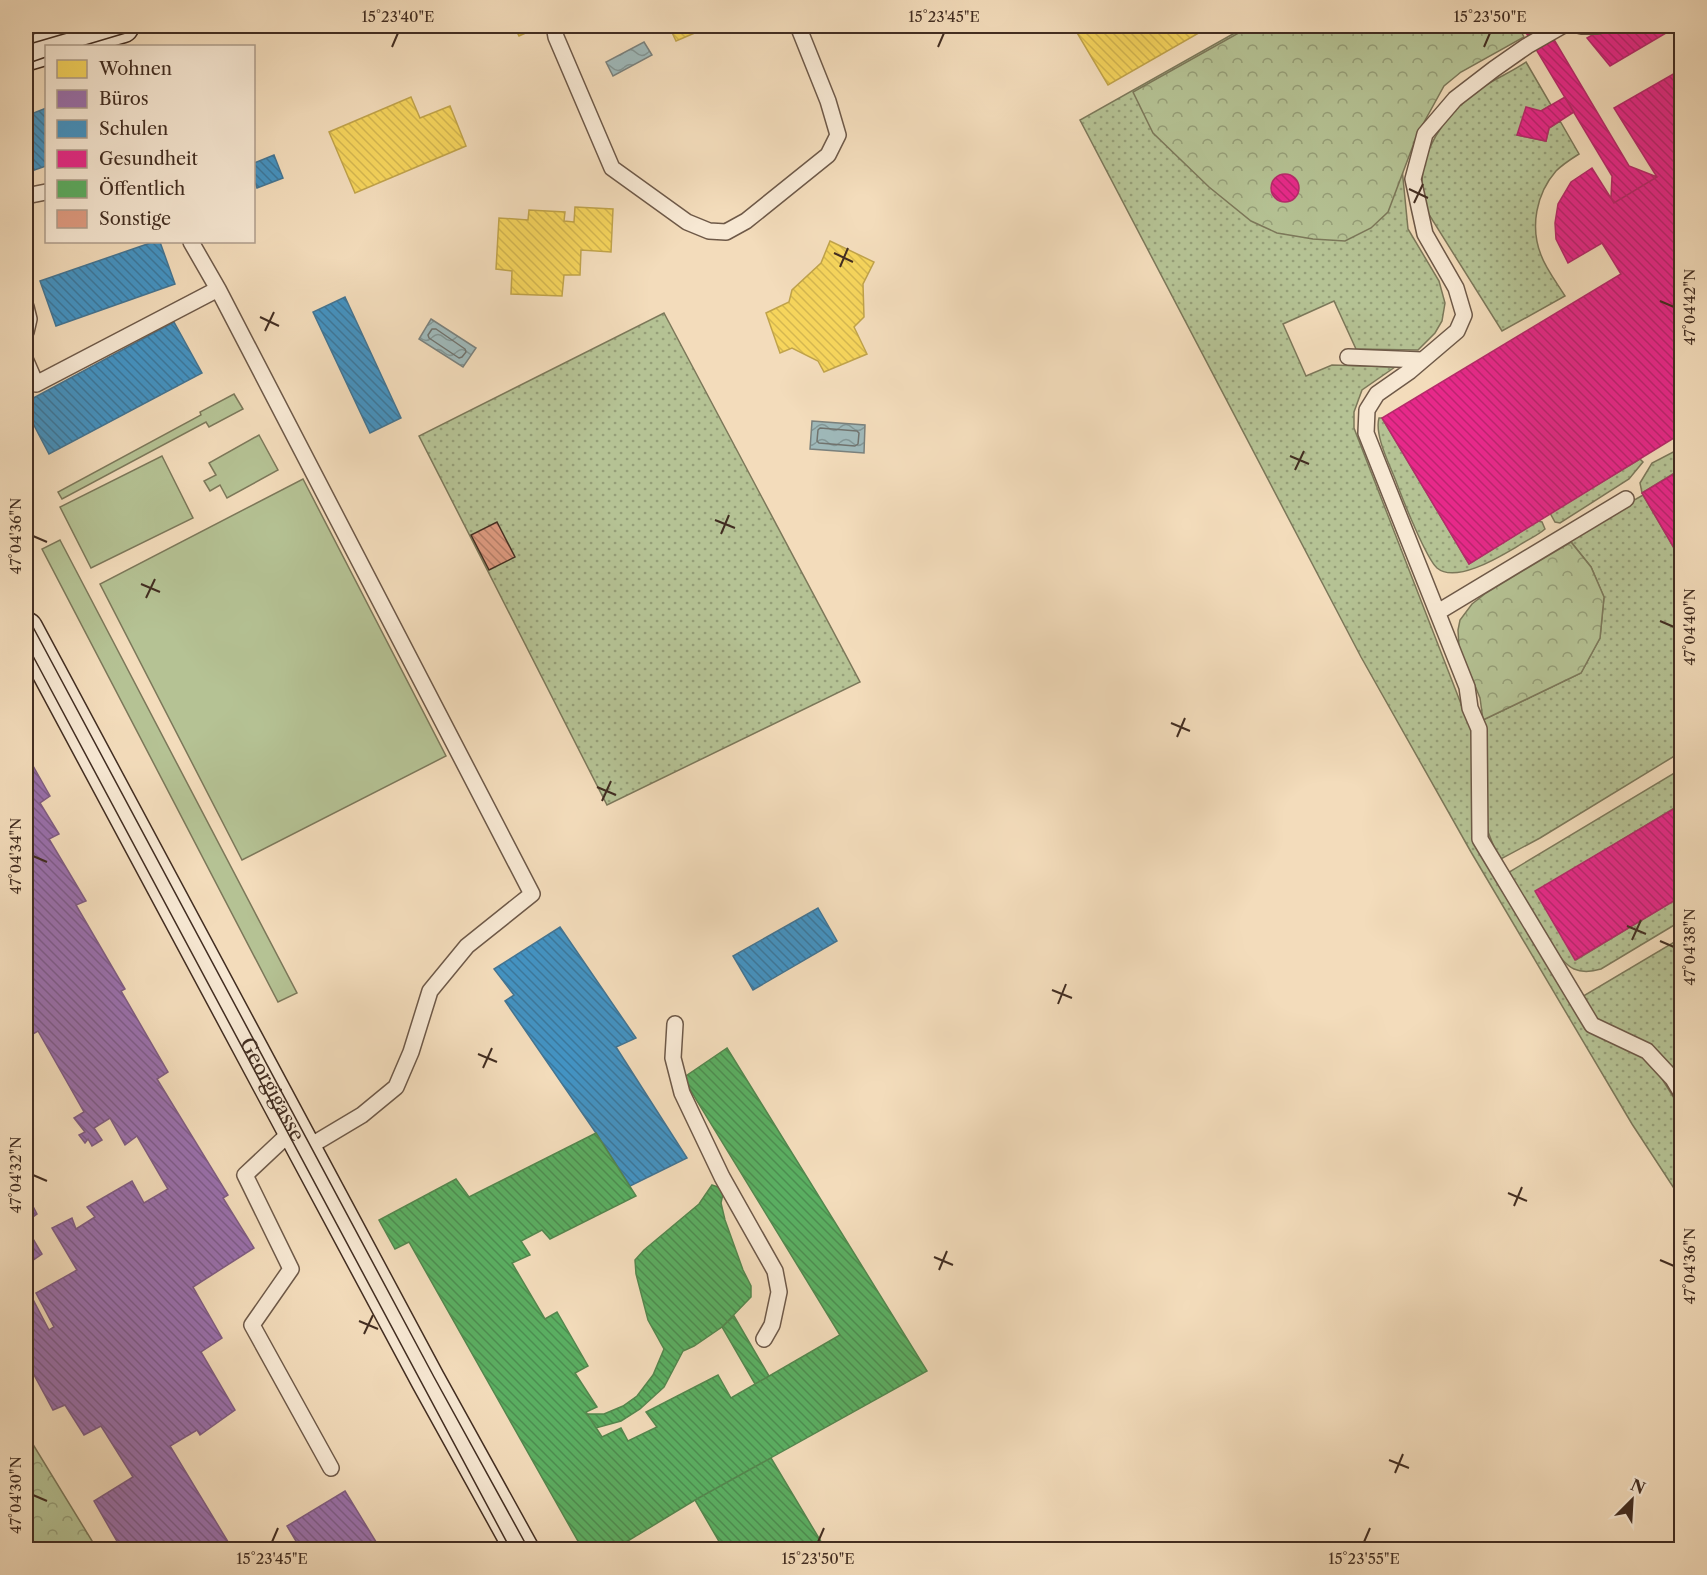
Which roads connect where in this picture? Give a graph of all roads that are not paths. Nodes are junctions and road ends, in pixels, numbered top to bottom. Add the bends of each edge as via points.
1 (122, 26) edge
2 (554, 26) edge
3 (798, 26) edge
4 (1562, 26) edge
5 (1581, 26) edge
6 (1598, 26) edge
7 (56, 45) edge
8 (45, 48) edge
9 (26, 54) edge
10 (45, 192) edge
11 (26, 196) edge
12 (192, 243) edge
13 (218, 289) junction
14 (26, 307) edge
15 (26, 332) edge
16 (1348, 357) dead end
17 (1422, 360) junction
18 (26, 361) edge
19 (1626, 499) dead end
20 (1437, 612) junction
21 (26, 629) edge
22 (675, 1024) dead end
23 (1682, 1094) edge
24 (300, 1139) junction
25 (764, 1339) dead end
26 (331, 1468) dead end
27 (522, 1550) edge

1 - 7 main road
2 - 3 lane via 612,168 687,222 709,231 726,232 746,221 828,155 838,135
4 - 17 lane via 1527,46 1455,99 1425,134 1413,180 1415,190 1425,234 1456,288 1464,315 1457,332
5 - 6 lane
8 - 9 main road
10 - 11 lane
12 - 13 lane
13 - 18 lane via 36,384
13 - 24 lane via 532,894 467,946 430,991 396,1087 362,1115
14 - 15 lane
16 - 17 lane
17 - 20 lane via 1377,394 1367,410 1366,433
19 - 20 lane
20 - 23 lane via 1479,729 1480,839 1592,1025 1647,1051
21 - 24 main road, Georgigasse
22 - 25 lane via 673,1058 682,1094 722,1177 776,1271 779,1292 772,1325
24 - 26 lane via 245,1175 291,1269 252,1326
24 - 27 main road, Georgigasse

